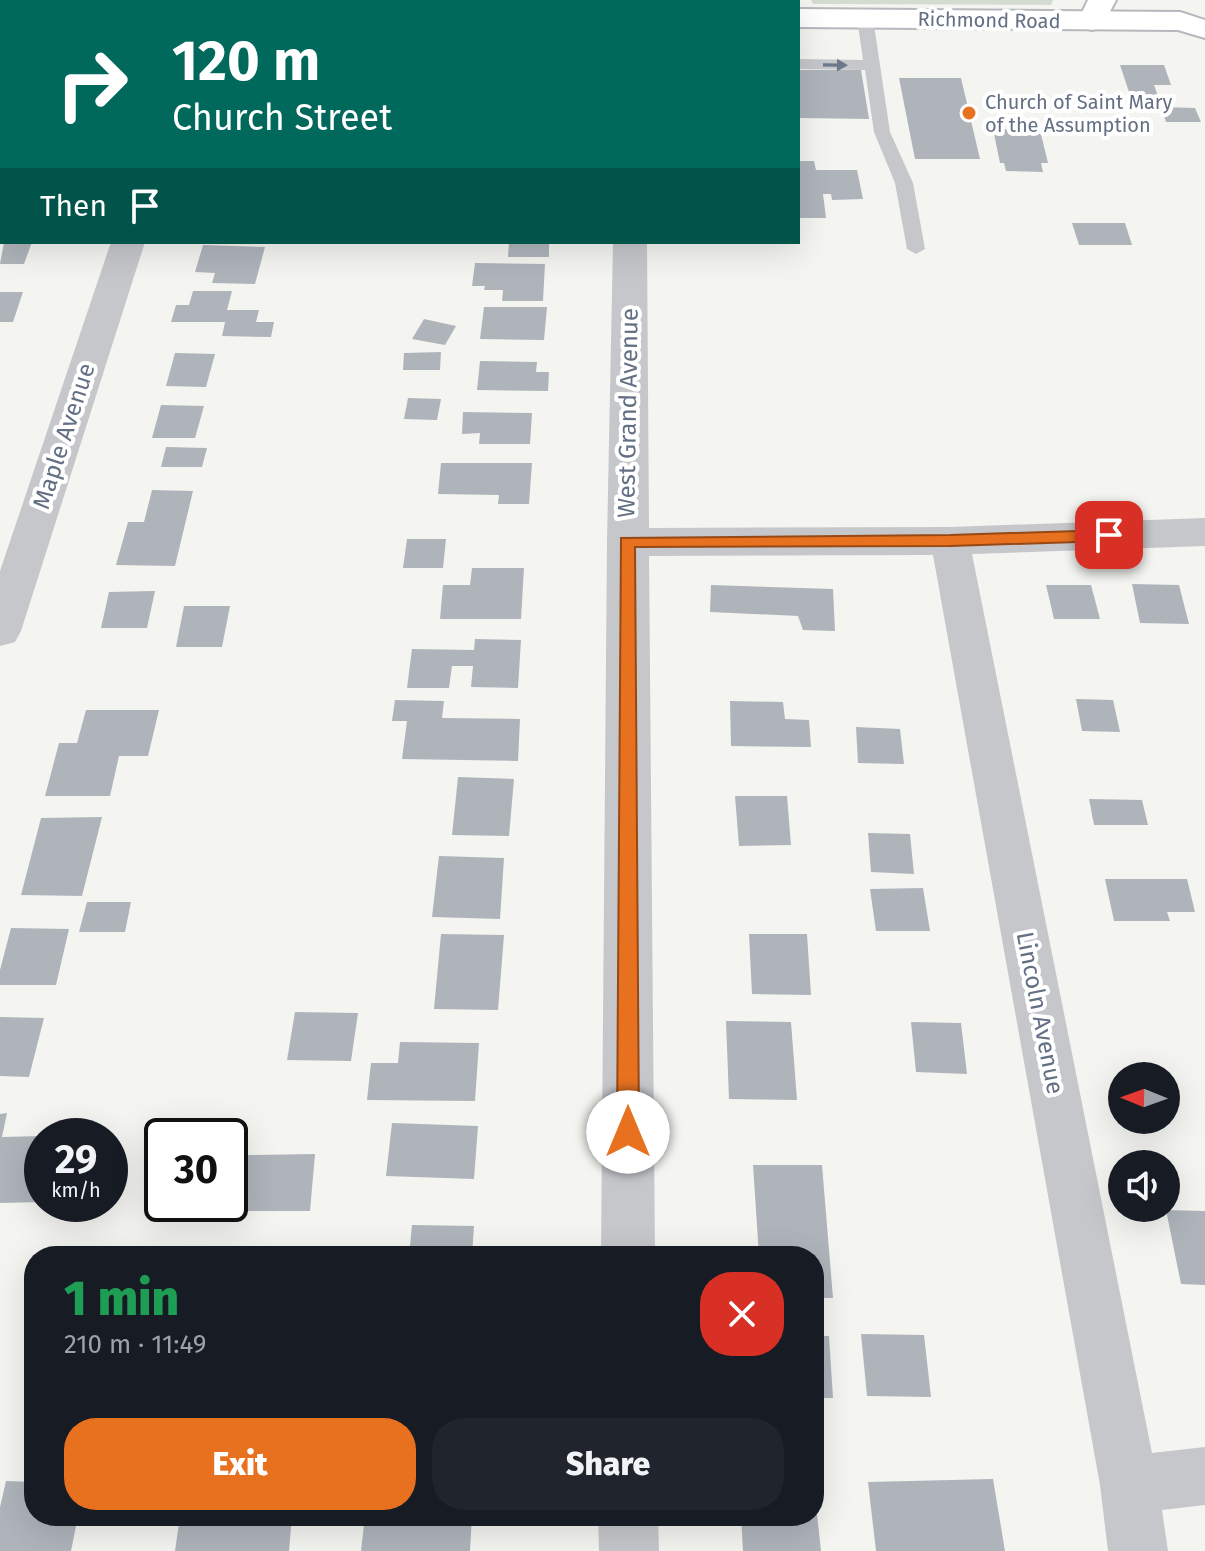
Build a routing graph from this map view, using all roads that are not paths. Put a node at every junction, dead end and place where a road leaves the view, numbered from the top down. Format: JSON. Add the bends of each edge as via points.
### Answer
{"nodes":[{"id":1,"x":1097,"y":10,"type":"edge"},
{"id":2,"x":800,"y":18,"type":"edge"},
{"id":3,"x":865,"y":18,"type":"junction"},
{"id":4,"x":1197,"y":21,"type":"edge"},
{"id":5,"x":800,"y":64,"type":"edge"},
{"id":6,"x":872,"y":65,"type":"junction"},
{"id":7,"x":127,"y":244,"type":"edge"},
{"id":8,"x":630,"y":244,"type":"edge"},
{"id":9,"x":916,"y":249,"type":"dead end"},
{"id":10,"x":1205,"y":532,"type":"edge"},
{"id":11,"x":950,"y":541,"type":"junction"},
{"id":12,"x":627,"y":542,"type":"junction"},
{"id":13,"x":0,"y":631,"type":"edge"},
{"id":14,"x":628,"y":1246,"type":"edge"},
{"id":15,"x":1205,"y":1476,"type":"edge"},
{"id":16,"x":1129,"y":1485,"type":"junction"},
{"id":17,"x":628,"y":1526,"type":"edge"},
{"id":18,"x":629,"y":1551,"type":"edge"},
{"id":19,"x":1138,"y":1551,"type":"edge"}],
"edges":[{"from":1,"to":3,"type":"main road","name":"Richmond Road"},
{"from":1,"to":4,"type":"main road","name":"Richmond Road"},
{"from":2,"to":3,"type":"main road","name":"Richmond Road"},
{"from":3,"to":6,"type":"lane"},
{"from":5,"to":6,"type":"lane","one_way":true},
{"from":6,"to":9,"type":"lane","via":[[882,132],[904,183]]},
{"from":7,"to":13,"type":"street","name":"Maple Avenue"},
{"from":8,"to":12,"type":"street","name":"West Grand Avenue"},
{"from":10,"to":11,"type":"street"},
{"from":11,"to":12,"type":"street"},
{"from":11,"to":16,"type":"street","name":"Lincoln Avenue"},
{"from":12,"to":14,"type":"street","name":"West Grand Avenue"},
{"from":15,"to":16,"type":"street"},
{"from":16,"to":19,"type":"street","name":"Lincoln Avenue"},
{"from":17,"to":18,"type":"street"}]}
